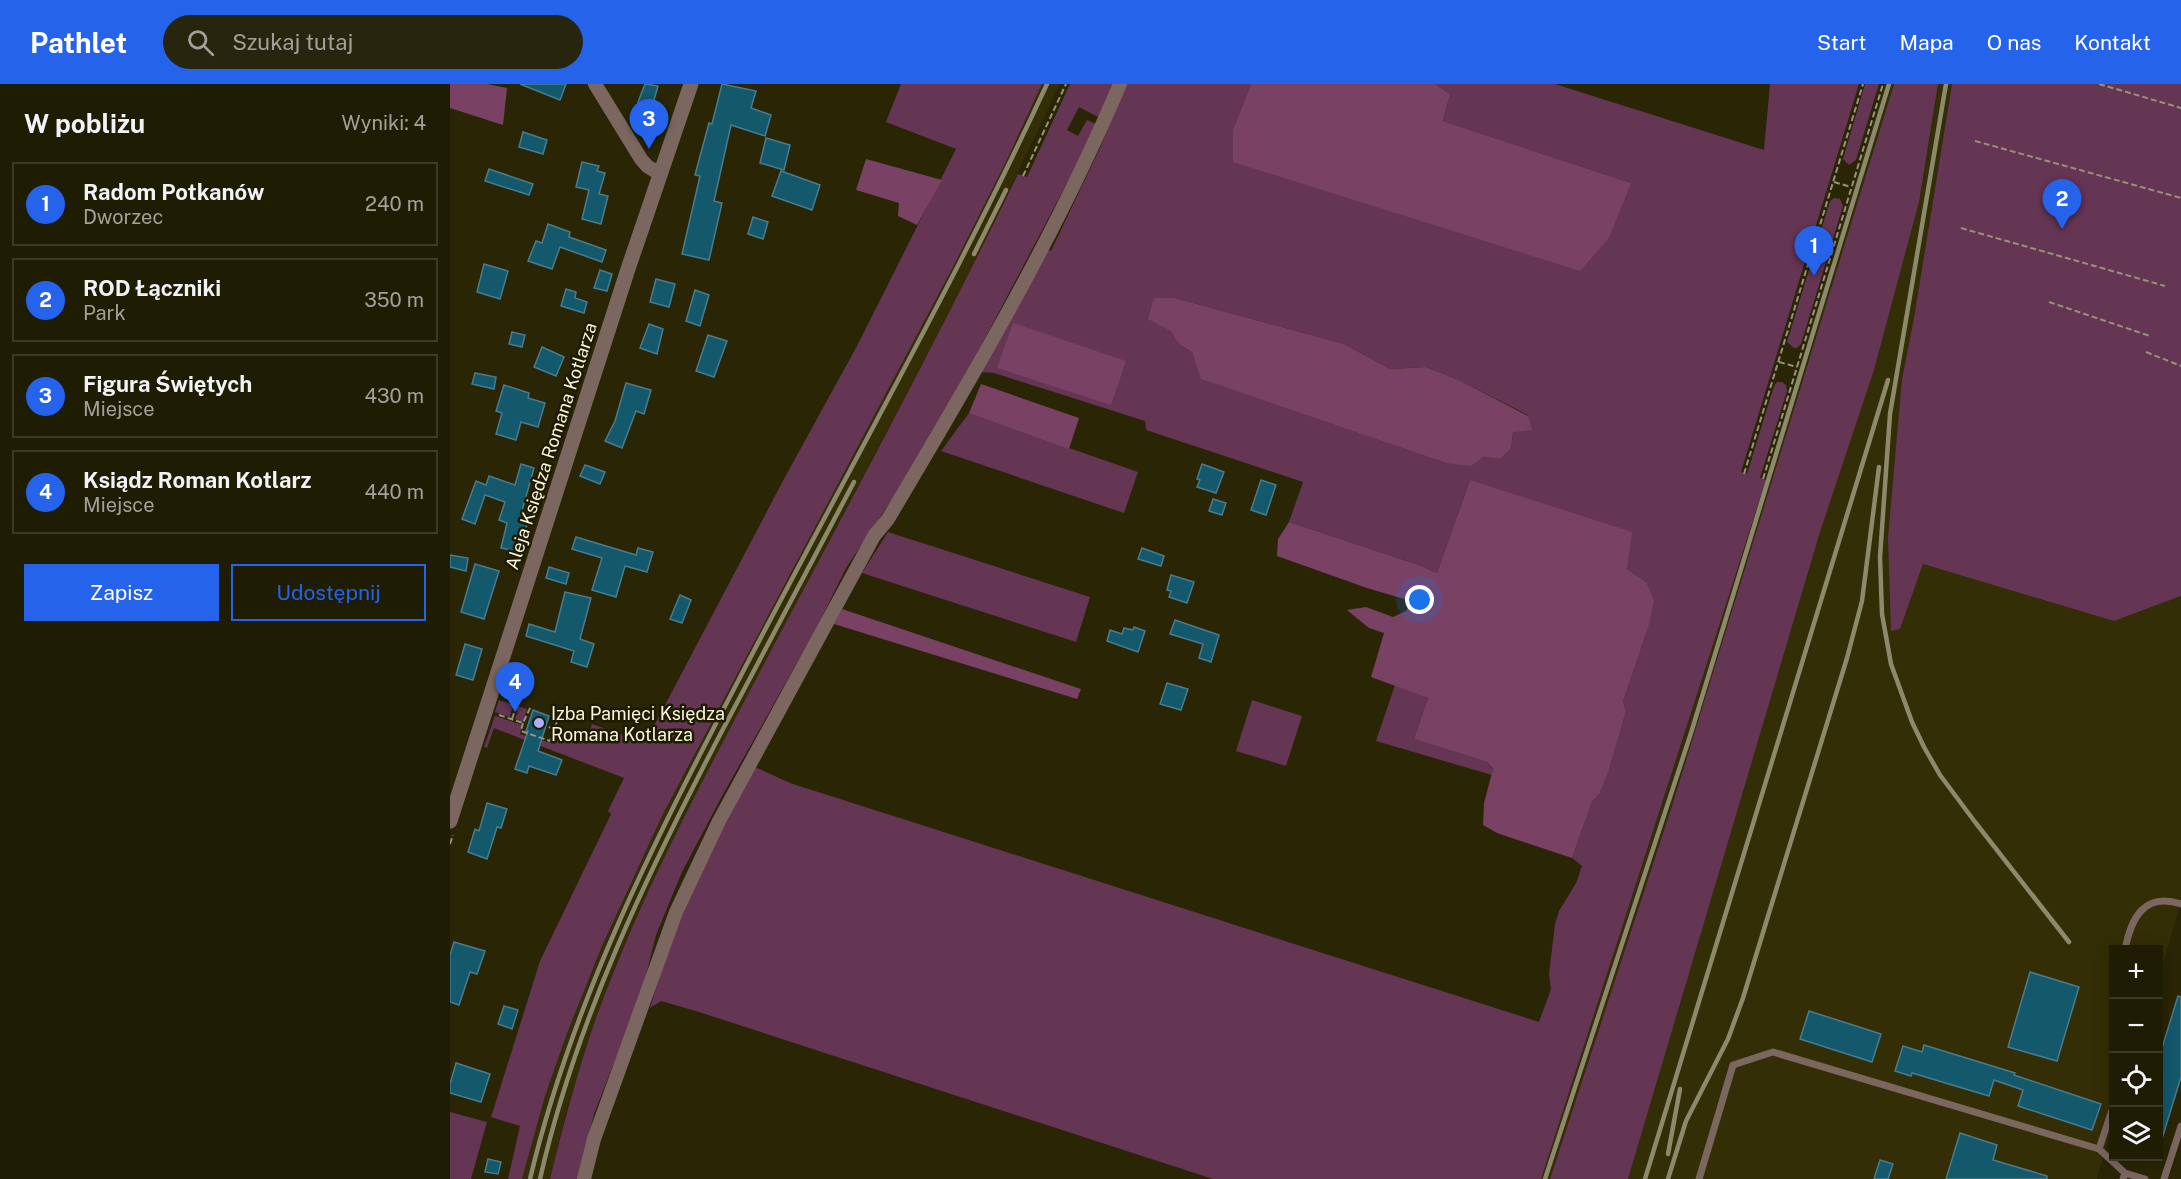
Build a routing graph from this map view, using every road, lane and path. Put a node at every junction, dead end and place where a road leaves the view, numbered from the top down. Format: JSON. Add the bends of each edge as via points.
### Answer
{"nodes":[{"id":1,"x":595,"y":84,"type":"edge"},
{"id":2,"x":691,"y":84,"type":"edge"},
{"id":3,"x":1066,"y":84,"type":"edge"},
{"id":4,"x":1120,"y":84,"type":"edge"},
{"id":5,"x":1863,"y":84,"type":"edge"},
{"id":6,"x":1883,"y":84,"type":"edge"},
{"id":7,"x":2099,"y":84,"type":"edge"},
{"id":8,"x":2181,"y":108,"type":"edge"},
{"id":9,"x":1975,"y":141,"type":"dead end"},
{"id":10,"x":660,"y":174,"type":"junction"},
{"id":11,"x":1023,"y":176,"type":"dead end"},
{"id":12,"x":1833,"y":182,"type":"junction"},
{"id":13,"x":1851,"y":187,"type":"junction"},
{"id":14,"x":2181,"y":198,"type":"edge"},
{"id":15,"x":1961,"y":228,"type":"dead end"},
{"id":16,"x":2165,"y":286,"type":"dead end"},
{"id":17,"x":2049,"y":302,"type":"dead end"},
{"id":18,"x":2150,"y":336,"type":"dead end"},
{"id":19,"x":2146,"y":352,"type":"dead end"},
{"id":20,"x":1779,"y":362,"type":"junction"},
{"id":21,"x":2181,"y":366,"type":"edge"},
{"id":22,"x":1797,"y":367,"type":"junction"},
{"id":23,"x":1744,"y":474,"type":"dead end"},
{"id":24,"x":1763,"y":479,"type":"dead end"},
{"id":25,"x":531,"y":706,"type":"dead end"},
{"id":26,"x":494,"y":713,"type":"dead end"},
{"id":27,"x":514,"y":713,"type":"dead end"},
{"id":28,"x":560,"y":716,"type":"dead end"},
{"id":29,"x":512,"y":720,"type":"junction"},
{"id":30,"x":523,"y":723,"type":"junction"},
{"id":31,"x":549,"y":727,"type":"dead end"},
{"id":32,"x":555,"y":729,"type":"junction"},
{"id":33,"x":450,"y":821,"type":"edge"},
{"id":34,"x":2181,"y":904,"type":"edge"},
{"id":35,"x":2126,"y":945,"type":"edge"},
{"id":36,"x":2113,"y":1107,"type":"edge"},
{"id":37,"x":2181,"y":1126,"type":"edge"},
{"id":38,"x":2099,"y":1149,"type":"junction"},
{"id":39,"x":2124,"y":1176,"type":"edge"},
{"id":40,"x":584,"y":1179,"type":"edge"},
{"id":41,"x":1699,"y":1179,"type":"edge"},
{"id":42,"x":2145,"y":1179,"type":"edge"},
{"id":43,"x":2164,"y":1179,"type":"edge"}],
"edges":[{"from":1,"to":10,"type":"street","via":[[641,159]]},
{"from":2,"to":10,"type":"street","name":"Aleja Księdza Romana Kotlarza"},
{"from":3,"to":11,"type":"path"},
{"from":4,"to":40,"type":"street","via":[[1058,218],[969,381],[888,519],[874,536],[719,821],[676,912],[594,1139]]},
{"from":5,"to":12,"type":"path"},
{"from":6,"to":13,"type":"path"},
{"from":7,"to":8,"type":"path"},
{"from":9,"to":14,"type":"path"},
{"from":10,"to":33,"type":"street","name":"Aleja Księdza Romana Kotlarza"},
{"from":12,"to":13,"type":"path"},
{"from":12,"to":20,"type":"path"},
{"from":13,"to":22,"type":"path"},
{"from":15,"to":16,"type":"path"},
{"from":17,"to":18,"type":"path"},
{"from":19,"to":21,"type":"path"},
{"from":20,"to":22,"type":"path"},
{"from":20,"to":23,"type":"path"},
{"from":22,"to":24,"type":"path"},
{"from":25,"to":30,"type":"path"},
{"from":26,"to":29,"type":"path"},
{"from":27,"to":29,"type":"path"},
{"from":28,"to":32,"type":"path"},
{"from":29,"to":30,"type":"path"},
{"from":30,"to":32,"type":"path","via":[[521,731],[550,741]]},
{"from":31,"to":32,"type":"path"},
{"from":34,"to":35,"type":"lane","via":[[2157,900],[2143,907],[2129,930]]},
{"from":36,"to":38,"type":"lane"},
{"from":37,"to":43,"type":"lane"},
{"from":38,"to":39,"type":"lane"},
{"from":38,"to":41,"type":"lane","via":[[1773,1052],[1733,1065]]},
{"from":39,"to":42,"type":"lane"}]}
